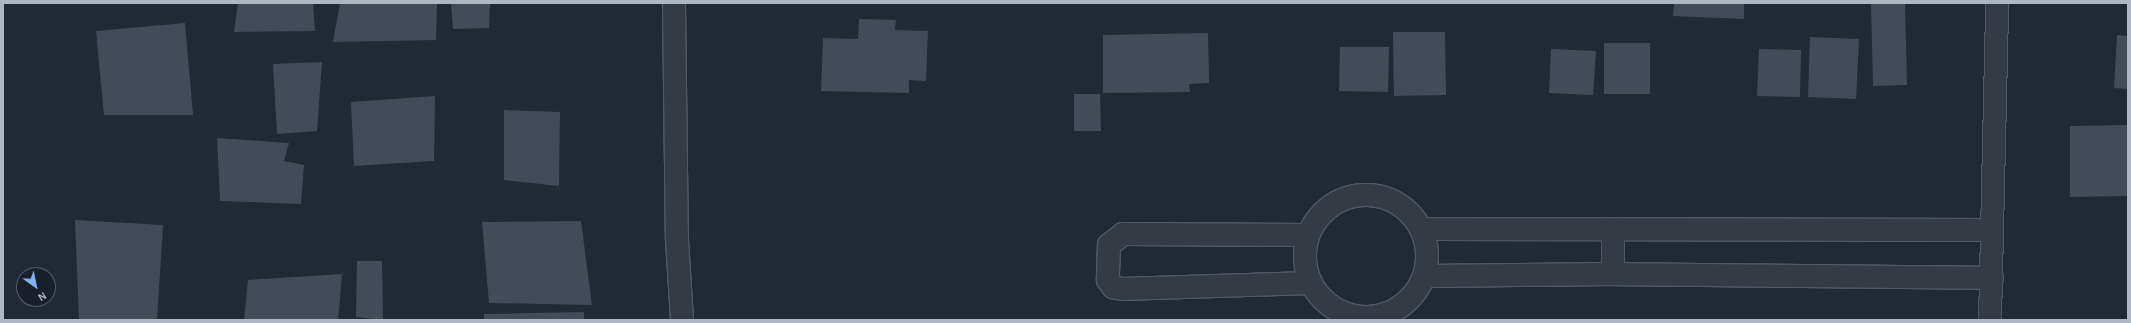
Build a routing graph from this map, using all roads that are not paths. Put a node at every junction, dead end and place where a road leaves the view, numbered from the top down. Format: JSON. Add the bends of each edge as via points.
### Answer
{"nodes":[{"id":1,"x":674,"y":3,"type":"edge"},
{"id":2,"x":1996,"y":3,"type":"edge"},
{"id":3,"x":1422,"y":229,"type":"junction"},
{"id":4,"x":1613,"y":229,"type":"junction"},
{"id":5,"x":1992,"y":230,"type":"junction"},
{"id":6,"x":1307,"y":235,"type":"junction"},
{"id":7,"x":1613,"y":274,"type":"junction"},
{"id":8,"x":1424,"y":276,"type":"junction"},
{"id":9,"x":1992,"y":278,"type":"junction"},
{"id":10,"x":1310,"y":283,"type":"junction"},
{"id":11,"x":1345,"y":317,"type":"edge"},
{"id":12,"x":1377,"y":318,"type":"edge"},
{"id":13,"x":682,"y":320,"type":"edge"},
{"id":14,"x":1990,"y":320,"type":"edge"}],
"edges":[{"from":1,"to":13,"type":"street","via":[[677,240]]},
{"from":2,"to":5,"type":"street"},
{"from":3,"to":4,"type":"street"},
{"from":3,"to":6,"type":"street","via":[[1413,215],[1400,205],[1386,197],[1370,194],[1354,195],[1339,200],[1315,221]]},
{"from":3,"to":8,"type":"street","via":[[1427,260]]},
{"from":4,"to":5,"type":"street"},
{"from":4,"to":7,"type":"street"},
{"from":5,"to":9,"type":"street"},
{"from":6,"to":10,"type":"street","via":[[1304,251]]},
{"from":6,"to":10,"type":"street","via":[[1123,234],[1109,245],[1108,280],[1113,287],[1122,289]]},
{"from":7,"to":8,"type":"street"},
{"from":7,"to":9,"type":"street"},
{"from":8,"to":12,"type":"street","via":[[1406,302]]},
{"from":9,"to":14,"type":"street"},
{"from":10,"to":11,"type":"street","via":[[1319,296]]},
{"from":11,"to":12,"type":"street"}]}
